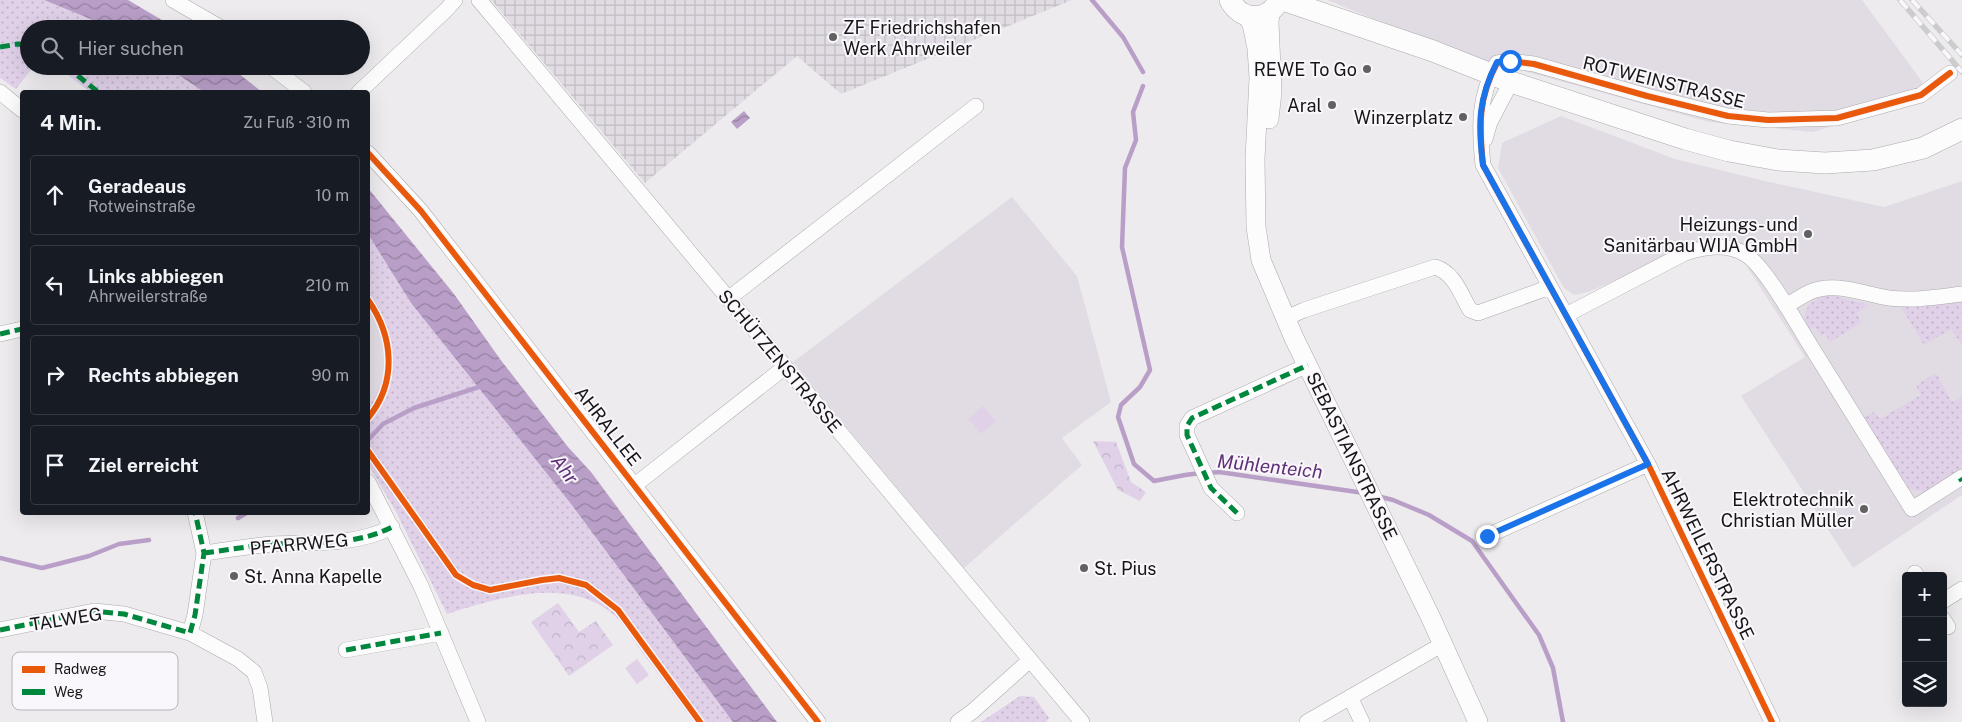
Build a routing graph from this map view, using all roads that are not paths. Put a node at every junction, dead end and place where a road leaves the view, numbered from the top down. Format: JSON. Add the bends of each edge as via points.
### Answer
{"nodes":[{"id":1,"x":173,"y":0,"type":"edge"},
{"id":2,"x":454,"y":0,"type":"edge"},
{"id":3,"x":479,"y":0,"type":"edge"},
{"id":4,"x":1230,"y":0,"type":"edge"},
{"id":5,"x":1277,"y":4,"type":"edge"},
{"id":6,"x":1248,"y":17,"type":"junction"},
{"id":7,"x":207,"y":20,"type":"edge"},
{"id":8,"x":1950,"y":74,"type":"dead end"},
{"id":9,"x":282,"y":75,"type":"edge"},
{"id":10,"x":1490,"y":75,"type":"junction"},
{"id":11,"x":1511,"y":82,"type":"junction"},
{"id":12,"x":301,"y":90,"type":"edge"},
{"id":13,"x":361,"y":90,"type":"edge"},
{"id":14,"x":0,"y":92,"type":"edge"},
{"id":15,"x":1265,"y":92,"type":"junction"},
{"id":16,"x":976,"y":106,"type":"dead end"},
{"id":17,"x":20,"y":108,"type":"edge"},
{"id":18,"x":1962,"y":129,"type":"edge"},
{"id":19,"x":1481,"y":150,"type":"junction"},
{"id":20,"x":370,"y":155,"type":"edge"},
{"id":21,"x":1550,"y":287,"type":"junction"},
{"id":22,"x":1962,"y":294,"type":"edge"},
{"id":23,"x":728,"y":299,"type":"junction"},
{"id":24,"x":1786,"y":306,"type":"junction"},
{"id":25,"x":1566,"y":316,"type":"junction"},
{"id":26,"x":1286,"y":318,"type":"junction"},
{"id":27,"x":20,"y":329,"type":"edge"},
{"id":28,"x":0,"y":334,"type":"edge"},
{"id":29,"x":1308,"y":365,"type":"junction"},
{"id":30,"x":785,"y":367,"type":"junction"},
{"id":31,"x":1648,"y":464,"type":"junction"},
{"id":32,"x":1962,"y":477,"type":"edge"},
{"id":33,"x":635,"y":485,"type":"junction"},
{"id":34,"x":370,"y":486,"type":"edge"},
{"id":35,"x":1237,"y":513,"type":"dead end"},
{"id":36,"x":196,"y":515,"type":"edge"},
{"id":37,"x":392,"y":527,"type":"junction"},
{"id":38,"x":1487,"y":536,"type":"dead end"},
{"id":39,"x":201,"y":540,"type":"junction"},
{"id":40,"x":1962,"y":589,"type":"edge"},
{"id":41,"x":1947,"y":598,"type":"edge"},
{"id":42,"x":0,"y":630,"type":"edge"},
{"id":43,"x":190,"y":633,"type":"junction"},
{"id":44,"x":441,"y":633,"type":"junction"},
{"id":45,"x":1443,"y":644,"type":"junction"},
{"id":46,"x":346,"y":650,"type":"dead end"},
{"id":47,"x":1030,"y":660,"type":"junction"},
{"id":48,"x":1350,"y":697,"type":"junction"},
{"id":49,"x":265,"y":722,"type":"edge"},
{"id":50,"x":478,"y":722,"type":"edge"},
{"id":51,"x":818,"y":722,"type":"edge"},
{"id":52,"x":958,"y":722,"type":"edge"},
{"id":53,"x":1082,"y":722,"type":"edge"},
{"id":54,"x":1307,"y":722,"type":"edge"},
{"id":55,"x":1362,"y":722,"type":"edge"},
{"id":56,"x":1478,"y":722,"type":"edge"},
{"id":57,"x":1772,"y":722,"type":"edge"}],
"edges":[{"from":1,"to":7,"type":"street"},
{"from":2,"to":13,"type":"street"},
{"from":3,"to":23,"type":"street","name":"SCHÜTZENSTRASSE"},
{"from":4,"to":6,"type":"main road","via":[[1240,13]]},
{"from":5,"to":6,"type":"main road","via":[[1260,17]]},
{"from":5,"to":10,"type":"main road","via":[[1433,51]]},
{"from":5,"to":15,"type":"street","name":"SEBASTIANSTRASSE","via":[[1269,22]]},
{"from":6,"to":15,"type":"street","name":"SEBASTIANSTRASSE"},
{"from":8,"to":10,"type":"street","name":"ROTWEINSTRASSE","via":[[1921,95],[1837,118],[1768,120],[1728,116],[1522,62],[1497,62]]},
{"from":9,"to":12,"type":"street"},
{"from":10,"to":11,"type":"main road"},
{"from":10,"to":19,"type":"street","name":"AHRWEILERSTRASSE","via":[[1480,116]]},
{"from":11,"to":18,"type":"main road","via":[[1685,139],[1778,160],[1824,163],[1873,160],[1923,148]]},
{"from":11,"to":19,"type":"street","via":[[1490,122]]},
{"from":14,"to":17,"type":"street"},
{"from":15,"to":26,"type":"street","name":"SEBASTIANSTRASSE","via":[[1255,159],[1256,228],[1261,260]]},
{"from":16,"to":23,"type":"street"},
{"from":19,"to":21,"type":"street","name":"AHRWEILERSTRASSE","via":[[1483,165]]},
{"from":20,"to":33,"type":"street","name":"AHRALLEE","via":[[420,211]]},
{"from":21,"to":25,"type":"street","name":"AHRWEILERSTRASSE"},
{"from":21,"to":26,"type":"street","via":[[1478,313],[1470,310],[1451,276],[1435,268]]},
{"from":22,"to":24,"type":"street","via":[[1920,299],[1889,298],[1834,287],[1809,292]]},
{"from":23,"to":30,"type":"street","name":"SCHÜTZENSTRASSE"},
{"from":24,"to":25,"type":"street","via":[[1760,268],[1745,254],[1724,247],[1706,247],[1685,253]]},
{"from":24,"to":32,"type":"street","via":[[1912,508]]},
{"from":25,"to":31,"type":"street","name":"AHRWEILERSTRASSE"},
{"from":26,"to":29,"type":"street","name":"SEBASTIANSTRASSE"},
{"from":27,"to":28,"type":"street"},
{"from":29,"to":35,"type":"street","via":[[1192,418],[1187,426],[1187,435],[1211,488]]},
{"from":29,"to":45,"type":"street","name":"SEBASTIANSTRASSE"},
{"from":30,"to":33,"type":"street"},
{"from":30,"to":47,"type":"street","name":"SCHÜTZENSTRASSE"},
{"from":31,"to":38,"type":"street"},
{"from":31,"to":57,"type":"street","name":"AHRWEILERSTRASSE"},
{"from":33,"to":51,"type":"street","name":"AHRALLEE"},
{"from":34,"to":37,"type":"street"},
{"from":36,"to":39,"type":"street"},
{"from":37,"to":39,"type":"street","name":"PFARRWEG","via":[[371,536],[341,542],[272,544]]},
{"from":37,"to":44,"type":"street"},
{"from":39,"to":43,"type":"street","via":[[195,615]]},
{"from":40,"to":41,"type":"street"},
{"from":42,"to":43,"type":"street","name":"TALWEG","via":[[94,611],[124,614]]},
{"from":43,"to":49,"type":"street","name":"TALWEG","via":[[238,659],[254,672]]},
{"from":44,"to":46,"type":"street"},
{"from":44,"to":50,"type":"street"},
{"from":45,"to":48,"type":"street"},
{"from":45,"to":56,"type":"street","name":"SEBASTIANSTRASSE"},
{"from":47,"to":52,"type":"street"},
{"from":47,"to":53,"type":"street","name":"SCHÜTZENSTRASSE"},
{"from":48,"to":54,"type":"street"},
{"from":48,"to":55,"type":"street"}]}
